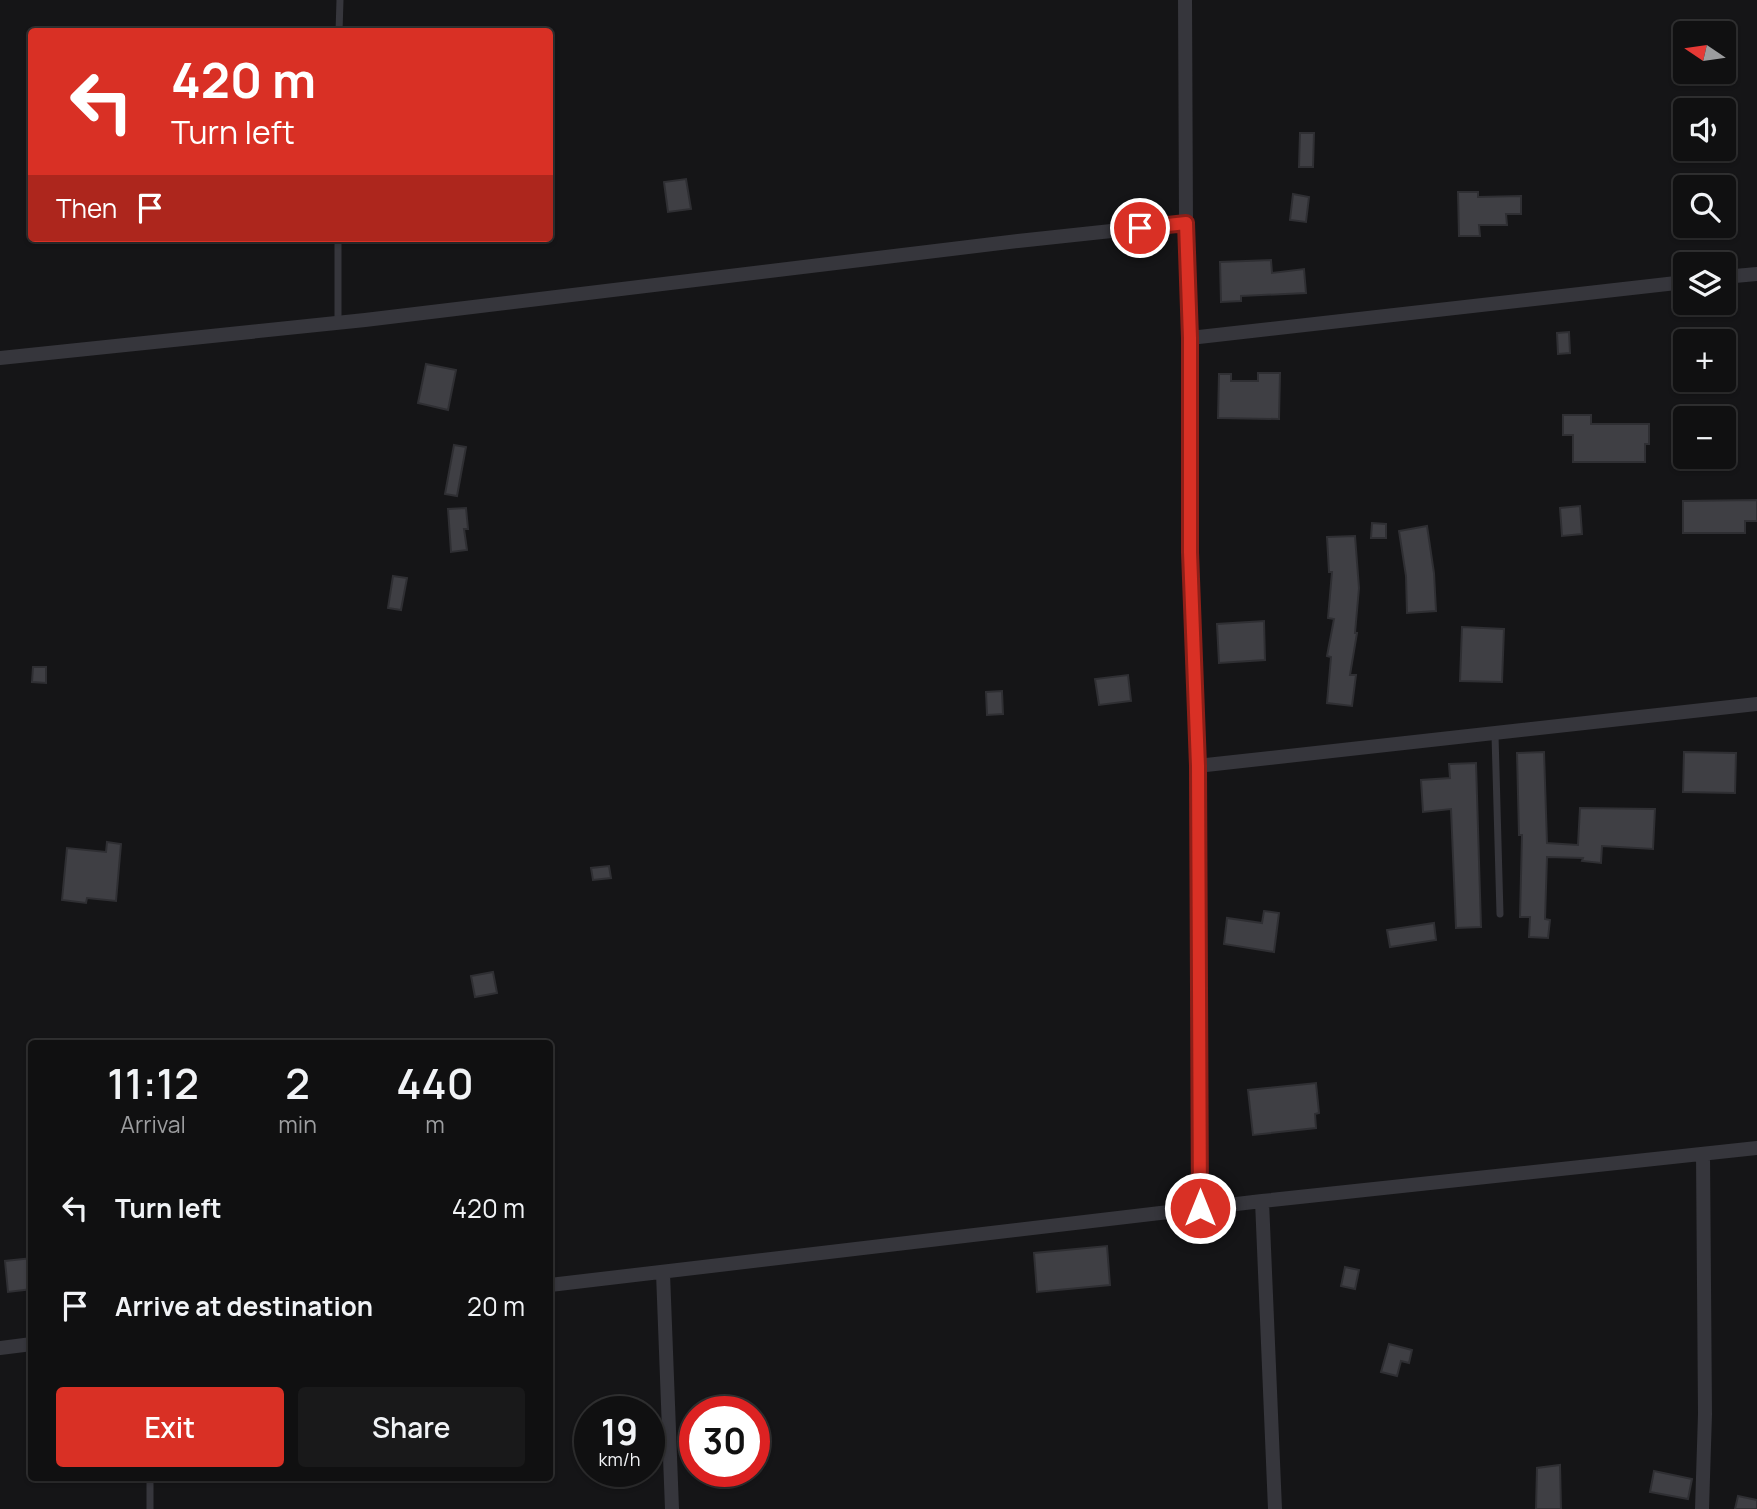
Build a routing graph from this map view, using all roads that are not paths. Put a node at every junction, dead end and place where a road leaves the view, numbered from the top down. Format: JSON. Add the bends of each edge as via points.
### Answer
{"nodes":[{"id":1,"x":340,"y":0,"type":"edge"},
{"id":2,"x":1185,"y":0,"type":"edge"},
{"id":3,"x":339,"y":28,"type":"edge"},
{"id":4,"x":1186,"y":223,"type":"junction"},
{"id":5,"x":338,"y":242,"type":"edge"},
{"id":6,"x":1757,"y":274,"type":"edge"},
{"id":7,"x":1736,"y":277,"type":"edge"},
{"id":8,"x":1673,"y":283,"type":"edge"},
{"id":9,"x":338,"y":323,"type":"junction"},
{"id":10,"x":1190,"y":338,"type":"junction"},
{"id":11,"x":0,"y":358,"type":"edge"},
{"id":12,"x":1757,"y":704,"type":"edge"},
{"id":13,"x":1495,"y":735,"type":"junction"},
{"id":14,"x":1198,"y":766,"type":"junction"},
{"id":15,"x":1500,"y":914,"type":"dead end"},
{"id":16,"x":1757,"y":1149,"type":"edge"},
{"id":17,"x":1703,"y":1154,"type":"junction"},
{"id":18,"x":1262,"y":1201,"type":"junction"},
{"id":19,"x":1200,"y":1208,"type":"junction"},
{"id":20,"x":663,"y":1273,"type":"junction"},
{"id":21,"x":553,"y":1285,"type":"edge"},
{"id":22,"x":28,"y":1344,"type":"edge"},
{"id":23,"x":0,"y":1348,"type":"edge"},
{"id":24,"x":150,"y":1481,"type":"edge"},
{"id":25,"x":150,"y":1509,"type":"edge"},
{"id":26,"x":672,"y":1509,"type":"edge"},
{"id":27,"x":1275,"y":1509,"type":"edge"},
{"id":28,"x":1702,"y":1509,"type":"edge"}],
"edges":[{"from":1,"to":3,"type":"lane"},
{"from":2,"to":4,"type":"street"},
{"from":4,"to":9,"type":"street"},
{"from":4,"to":10,"type":"street"},
{"from":5,"to":9,"type":"lane"},
{"from":6,"to":7,"type":"street"},
{"from":8,"to":10,"type":"street"},
{"from":9,"to":11,"type":"street"},
{"from":10,"to":14,"type":"street","via":[[1190,552]]},
{"from":12,"to":13,"type":"street"},
{"from":13,"to":14,"type":"street"},
{"from":13,"to":15,"type":"lane"},
{"from":14,"to":19,"type":"street"},
{"from":16,"to":17,"type":"street"},
{"from":17,"to":18,"type":"street"},
{"from":17,"to":28,"type":"street"},
{"from":18,"to":19,"type":"street"},
{"from":18,"to":27,"type":"street"},
{"from":19,"to":20,"type":"street"},
{"from":20,"to":21,"type":"street"},
{"from":20,"to":26,"type":"street"},
{"from":22,"to":23,"type":"street"},
{"from":24,"to":25,"type":"lane"}]}
